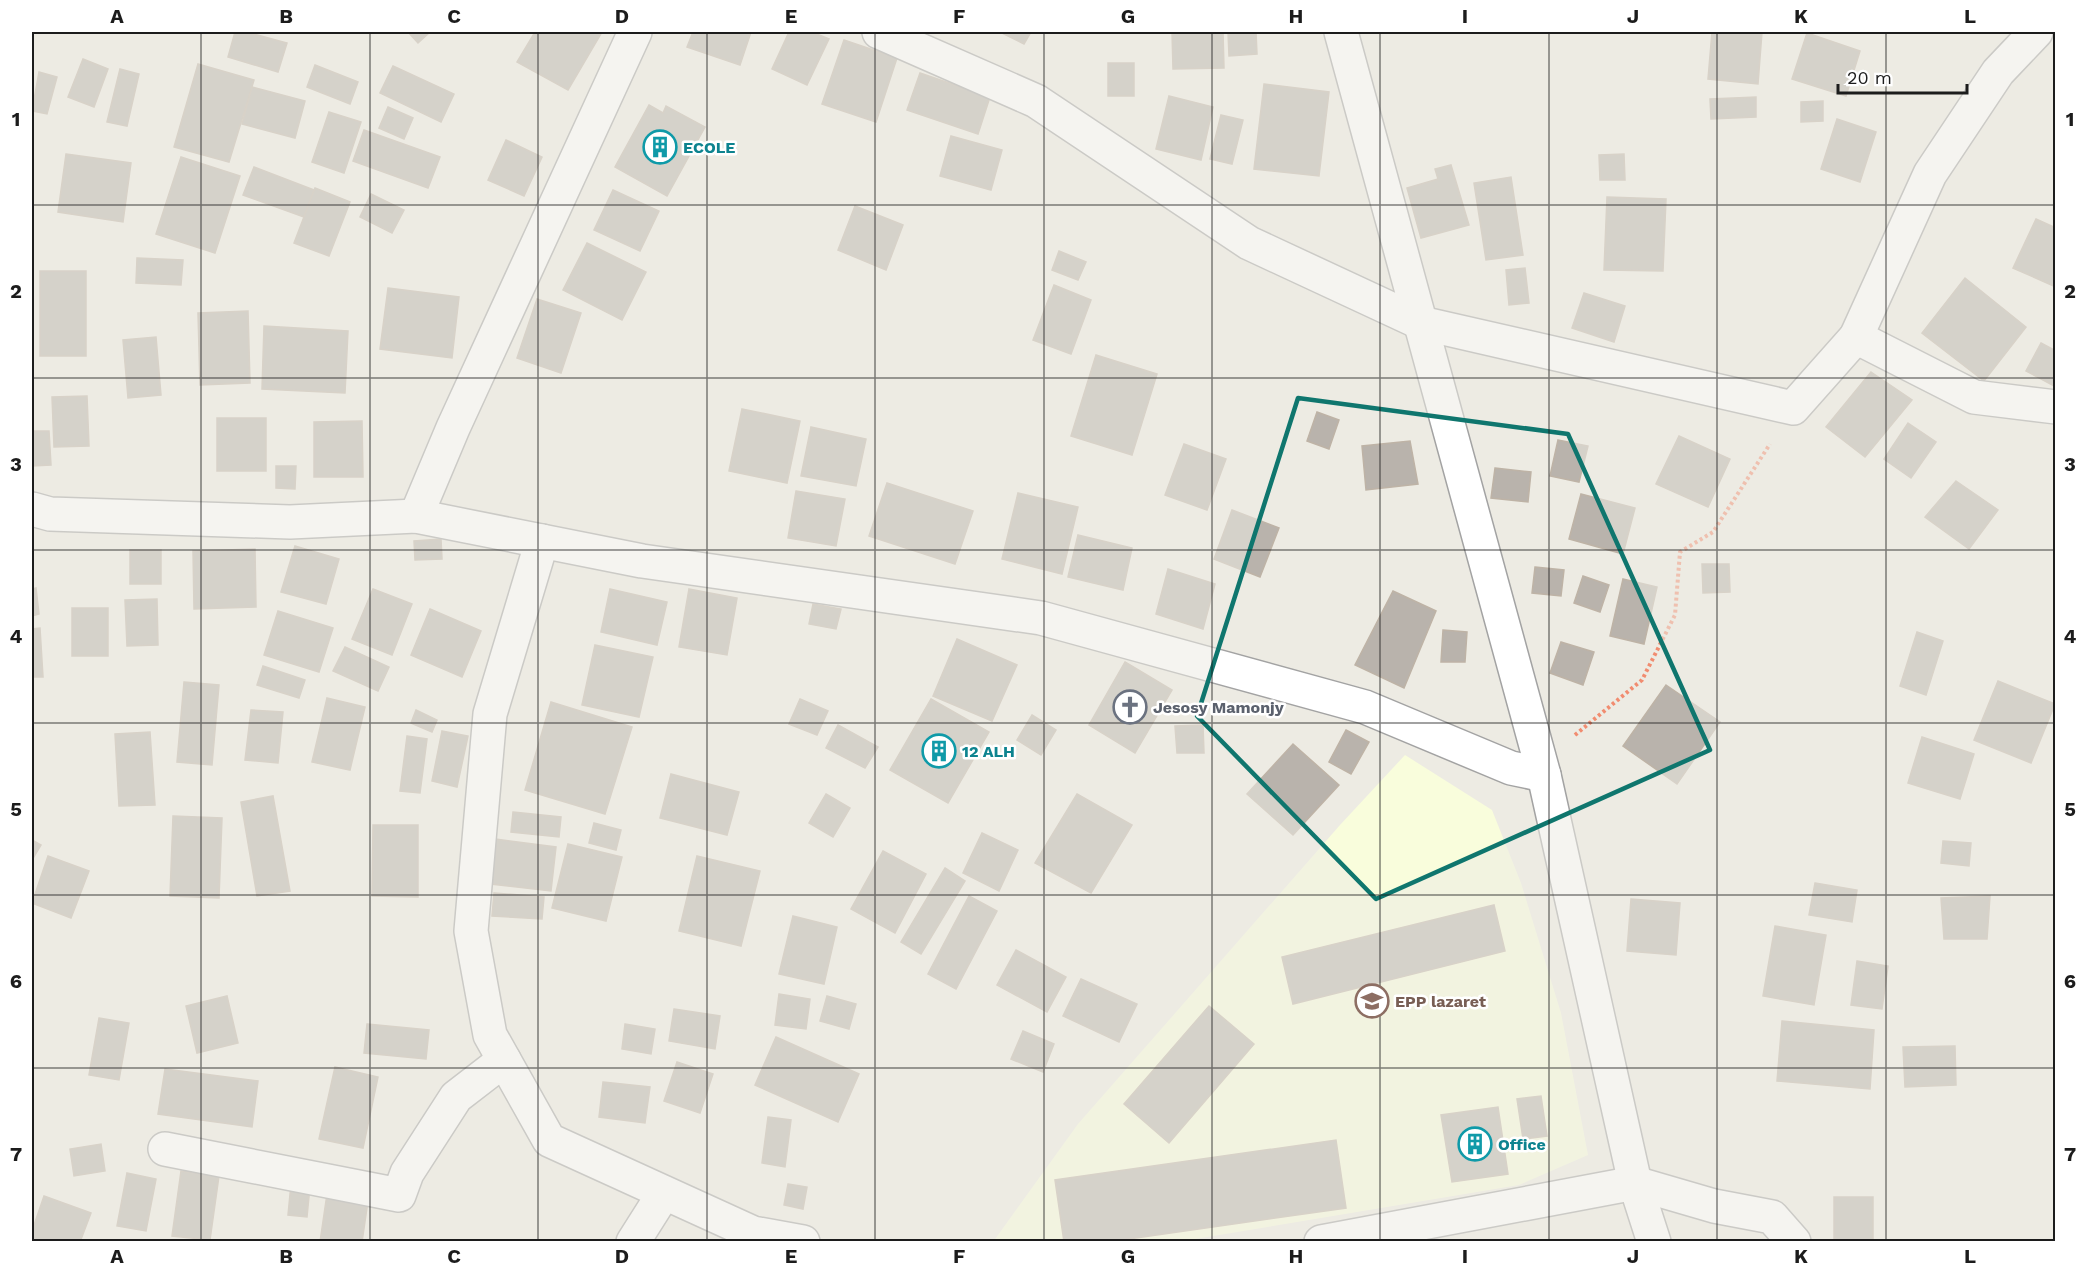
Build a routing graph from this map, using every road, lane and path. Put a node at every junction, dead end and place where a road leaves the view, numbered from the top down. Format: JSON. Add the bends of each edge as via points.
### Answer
{"nodes":[{"id":1,"x":635,"y":32,"type":"edge"},
{"id":2,"x":879,"y":32,"type":"edge"},
{"id":3,"x":1341,"y":32,"type":"edge"},
{"id":4,"x":2036,"y":32,"type":"edge"},
{"id":5,"x":1421,"y":323,"type":"junction"},
{"id":6,"x":1856,"y":337,"type":"junction"},
{"id":7,"x":2055,"y":406,"type":"edge"},
{"id":8,"x":1793,"y":408,"type":"junction"},
{"id":9,"x":32,"y":509,"type":"edge"},
{"id":10,"x":416,"y":516,"type":"junction"},
{"id":11,"x":542,"y":541,"type":"junction"},
{"id":12,"x":1544,"y":775,"type":"junction"},
{"id":13,"x":504,"y":1060,"type":"junction"},
{"id":14,"x":165,"y":1149,"type":"dead end"},
{"id":15,"x":1635,"y":1183,"type":"junction"},
{"id":16,"x":664,"y":1193,"type":"junction"},
{"id":17,"x":633,"y":1242,"type":"edge"},
{"id":18,"x":803,"y":1242,"type":"edge"},
{"id":19,"x":1321,"y":1242,"type":"edge"},
{"id":20,"x":1654,"y":1242,"type":"edge"},
{"id":21,"x":1794,"y":1242,"type":"edge"}],
"edges":[{"from":1,"to":10,"type":"street"},
{"from":2,"to":5,"type":"street","via":[[1036,101],[1249,243]]},
{"from":3,"to":5,"type":"street"},
{"from":4,"to":6,"type":"street","via":[[1998,72],[1930,174]]},
{"from":5,"to":8,"type":"street"},
{"from":5,"to":12,"type":"street"},
{"from":6,"to":7,"type":"street","via":[[1974,397]]},
{"from":6,"to":8,"type":"street"},
{"from":8,"to":12,"type":"path","via":[[1713,532],[1680,552],[1676,615],[1642,680],[1574,735]]},
{"from":9,"to":10,"type":"street","via":[[50,514],[290,522]]},
{"from":10,"to":11,"type":"street"},
{"from":11,"to":12,"type":"street","via":[[642,561],[1041,618],[1365,707],[1511,768]]},
{"from":11,"to":13,"type":"street","via":[[489,714],[471,931],[490,1035]]},
{"from":12,"to":15,"type":"street"},
{"from":13,"to":14,"type":"street","via":[[456,1097],[406,1173],[399,1195]]},
{"from":13,"to":16,"type":"street","via":[[549,1140]]},
{"from":15,"to":19,"type":"street"},
{"from":15,"to":20,"type":"street"},
{"from":15,"to":21,"type":"street","via":[[1714,1206],[1772,1217]]},
{"from":16,"to":17,"type":"street"},
{"from":16,"to":18,"type":"street","via":[[753,1233]]}]}
